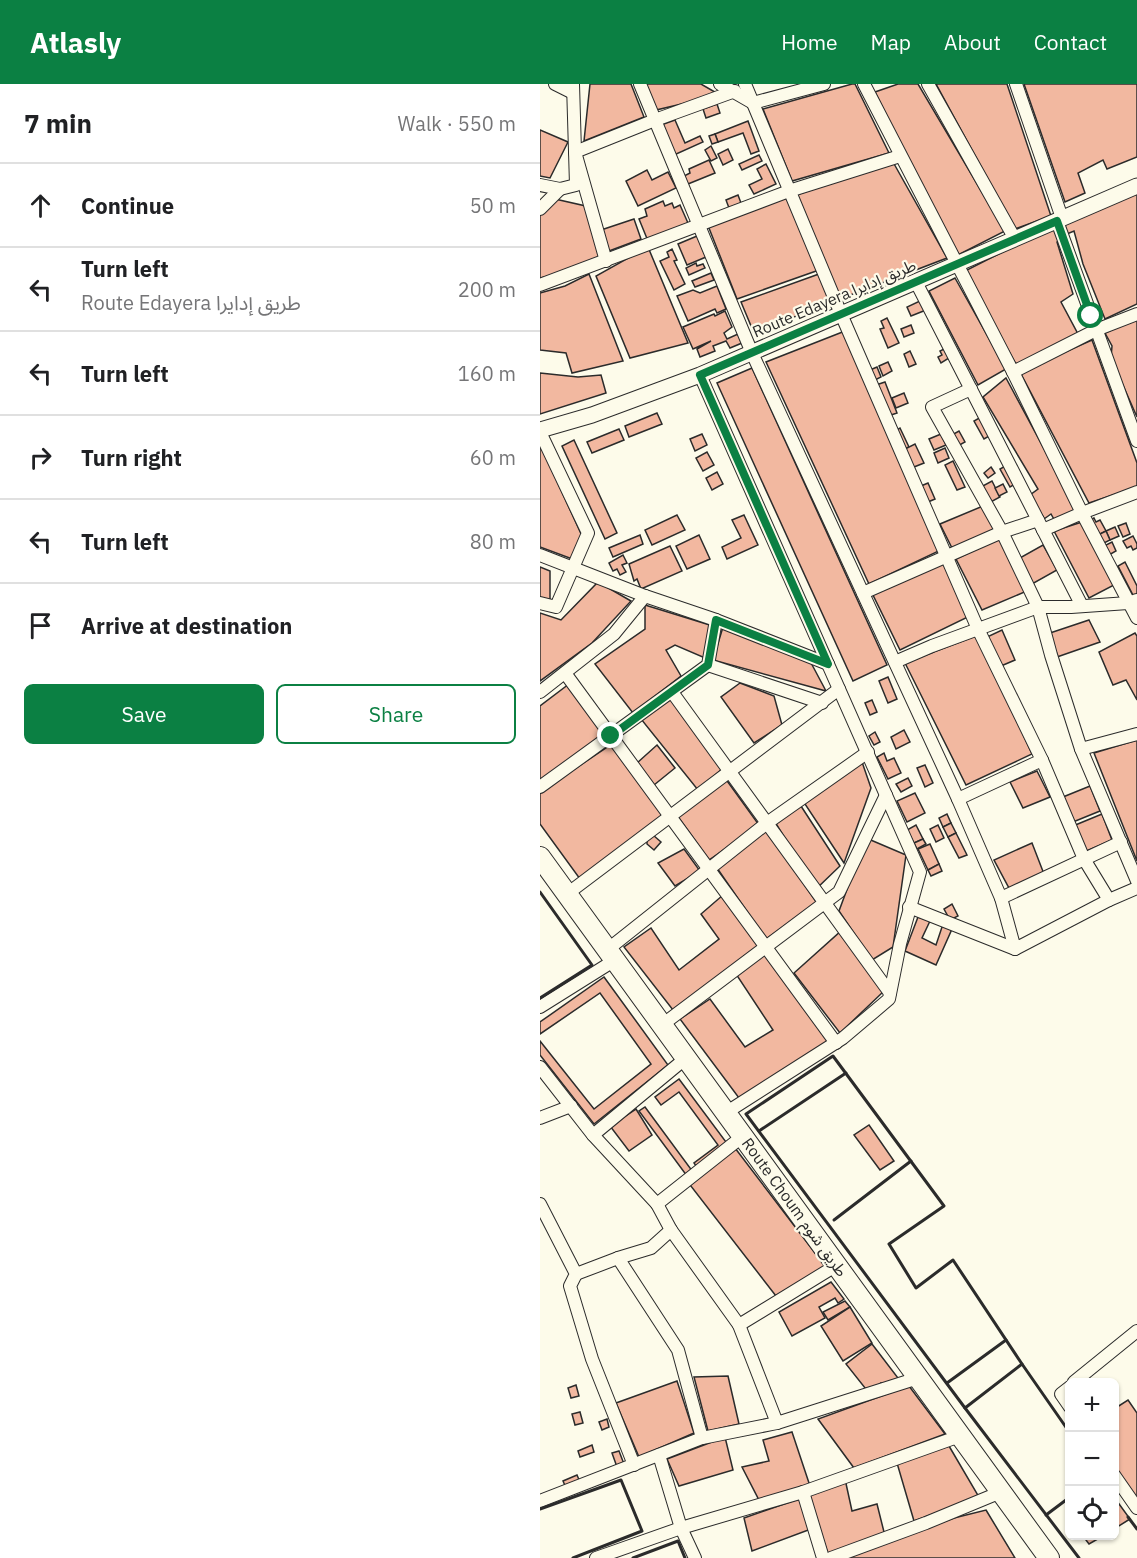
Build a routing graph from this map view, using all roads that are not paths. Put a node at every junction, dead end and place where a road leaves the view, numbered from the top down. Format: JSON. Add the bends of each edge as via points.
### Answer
{"nodes":[{"id":1,"x":555,"y":84,"type":"edge"},
{"id":2,"x":640,"y":84,"type":"edge"},
{"id":3,"x":720,"y":84,"type":"edge"},
{"id":4,"x":824,"y":84,"type":"edge"},
{"id":5,"x":864,"y":84,"type":"edge"},
{"id":6,"x":928,"y":84,"type":"edge"},
{"id":7,"x":1016,"y":84,"type":"edge"},
{"id":8,"x":740,"y":88,"type":"edge"},
{"id":9,"x":573,"y":89,"type":"edge"},
{"id":10,"x":753,"y":103,"type":"junction"},
{"id":11,"x":655,"y":120,"type":"junction"},
{"id":12,"x":575,"y":153,"type":"junction"},
{"id":13,"x":900,"y":156,"type":"junction"},
{"id":14,"x":540,"y":185,"type":"edge"},
{"id":15,"x":1137,"y":186,"type":"edge"},
{"id":16,"x":560,"y":189,"type":"junction"},
{"id":17,"x":789,"y":192,"type":"junction"},
{"id":18,"x":540,"y":209,"type":"edge"},
{"id":19,"x":1060,"y":220,"type":"junction"},
{"id":20,"x":699,"y":226,"type":"junction"},
{"id":21,"x":1015,"y":239,"type":"junction"},
{"id":22,"x":606,"y":261,"type":"junction"},
{"id":23,"x":957,"y":264,"type":"junction"},
{"id":24,"x":916,"y":282,"type":"junction"},
{"id":25,"x":540,"y":285,"type":"edge"},
{"id":26,"x":841,"y":314,"type":"junction"},
{"id":27,"x":1137,"y":314,"type":"edge"},
{"id":28,"x":1096,"y":330,"type":"junction"},
{"id":29,"x":752,"y":353,"type":"junction"},
{"id":30,"x":1013,"y":372,"type":"junction"},
{"id":31,"x":700,"y":375,"type":"junction"},
{"id":32,"x":971,"y":389,"type":"junction"},
{"id":33,"x":540,"y":431,"type":"edge"},
{"id":34,"x":1136,"y":434,"type":"edge"},
{"id":35,"x":1137,"y":492,"type":"edge"},
{"id":36,"x":1082,"y":513,"type":"junction"},
{"id":37,"x":1041,"y":525,"type":"junction"},
{"id":38,"x":1002,"y":532,"type":"junction"},
{"id":39,"x":540,"y":555,"type":"edge"},
{"id":40,"x":946,"y":555,"type":"junction"},
{"id":41,"x":574,"y":567,"type":"junction"},
{"id":42,"x":863,"y":593,"type":"junction"},
{"id":43,"x":645,"y":596,"type":"junction"},
{"id":44,"x":1132,"y":602,"type":"edge"},
{"id":45,"x":540,"y":603,"type":"edge"},
{"id":46,"x":1082,"y":606,"type":"junction"},
{"id":47,"x":1038,"y":607,"type":"junction"},
{"id":48,"x":1137,"y":618,"type":"edge"},
{"id":49,"x":716,"y":620,"type":"junction"},
{"id":50,"x":978,"y":629,"type":"junction"},
{"id":51,"x":895,"y":662,"type":"junction"},
{"id":52,"x":828,"y":664,"type":"junction"},
{"id":53,"x":708,"y":665,"type":"junction"},
{"id":54,"x":565,"y":673,"type":"junction"},
{"id":55,"x":839,"y":689,"type":"junction"},
{"id":56,"x":540,"y":692,"type":"edge"},
{"id":57,"x":672,"y":692,"type":"junction"},
{"id":58,"x":822,"y":703,"type":"junction"},
{"id":59,"x":1137,"y":734,"type":"edge"},
{"id":60,"x":611,"y":736,"type":"junction"},
{"id":61,"x":1081,"y":749,"type":"junction"},
{"id":62,"x":868,"y":753,"type":"junction"},
{"id":63,"x":1042,"y":760,"type":"junction"},
{"id":64,"x":730,"y":772,"type":"junction"},
{"id":65,"x":540,"y":787,"type":"edge"},
{"id":66,"x":886,"y":795,"type":"junction"},
{"id":67,"x":958,"y":799,"type":"junction"},
{"id":68,"x":670,"y":816,"type":"junction"},
{"id":69,"x":767,"y":824,"type":"junction"},
{"id":70,"x":1120,"y":842,"type":"junction"},
{"id":71,"x":1084,"y":859,"type":"junction"},
{"id":72,"x":542,"y":865,"type":"edge"},
{"id":73,"x":708,"y":869,"type":"junction"},
{"id":74,"x":1137,"y":881,"type":"edge"},
{"id":75,"x":1137,"y":888,"type":"edge"},
{"id":76,"x":567,"y":894,"type":"junction"},
{"id":77,"x":1001,"y":898,"type":"junction"},
{"id":78,"x":1109,"y":900,"type":"junction"},
{"id":79,"x":825,"y":903,"type":"junction"},
{"id":80,"x":909,"y":908,"type":"junction"},
{"id":81,"x":765,"y":947,"type":"junction"},
{"id":82,"x":1015,"y":949,"type":"junction"},
{"id":83,"x":611,"y":955,"type":"junction"},
{"id":84,"x":890,"y":993,"type":"junction"},
{"id":85,"x":540,"y":1007,"type":"edge"},
{"id":86,"x":662,"y":1025,"type":"junction"},
{"id":87,"x":836,"y":1043,"type":"junction"},
{"id":88,"x":686,"y":1058,"type":"junction"},
{"id":89,"x":540,"y":1067,"type":"edge"},
{"id":90,"x":571,"y":1107,"type":"junction"},
{"id":91,"x":727,"y":1112,"type":"junction"},
{"id":92,"x":540,"y":1118,"type":"edge"},
{"id":93,"x":593,"y":1136,"type":"junction"},
{"id":94,"x":743,"y":1136,"type":"junction"},
{"id":95,"x":540,"y":1204,"type":"edge"},
{"id":96,"x":657,"y":1204,"type":"junction"},
{"id":97,"x":672,"y":1230,"type":"junction"},
{"id":98,"x":618,"y":1258,"type":"junction"},
{"id":99,"x":837,"y":1265,"type":"junction"},
{"id":100,"x":576,"y":1274,"type":"junction"},
{"id":101,"x":738,"y":1325,"type":"junction"},
{"id":102,"x":1137,"y":1331,"type":"edge"},
{"id":103,"x":918,"y":1378,"type":"junction"},
{"id":104,"x":1080,"y":1378,"type":"edge"},
{"id":105,"x":777,"y":1423,"type":"junction"},
{"id":106,"x":960,"y":1436,"type":"junction"},
{"id":107,"x":702,"y":1438,"type":"junction"},
{"id":108,"x":658,"y":1455,"type":"junction"},
{"id":109,"x":634,"y":1465,"type":"junction"},
{"id":110,"x":1119,"y":1481,"type":"edge"},
{"id":111,"x":803,"y":1492,"type":"junction"},
{"id":112,"x":1001,"y":1492,"type":"junction"},
{"id":113,"x":540,"y":1501,"type":"edge"},
{"id":114,"x":1137,"y":1508,"type":"edge"},
{"id":115,"x":681,"y":1528,"type":"junction"},
{"id":116,"x":596,"y":1558,"type":"edge"},
{"id":117,"x":695,"y":1558,"type":"edge"},
{"id":118,"x":831,"y":1558,"type":"edge"},
{"id":119,"x":1049,"y":1558,"type":"edge"}],
"edges":[{"from":1,"to":9,"type":"street"},
{"from":2,"to":11,"type":"street"},
{"from":3,"to":8,"type":"street"},
{"from":4,"to":10,"type":"street"},
{"from":5,"to":13,"type":"street"},
{"from":6,"to":21,"type":"street"},
{"from":7,"to":19,"type":"street"},
{"from":8,"to":10,"type":"street"},
{"from":8,"to":11,"type":"street"},
{"from":9,"to":12,"type":"street"},
{"from":10,"to":17,"type":"street"},
{"from":11,"to":12,"type":"street"},
{"from":11,"to":20,"type":"street"},
{"from":12,"to":16,"type":"street","via":[[576,185]]},
{"from":12,"to":22,"type":"street"},
{"from":13,"to":17,"type":"street"},
{"from":13,"to":23,"type":"street"},
{"from":14,"to":16,"type":"street"},
{"from":15,"to":19,"type":"street","name":"Route Edayera طريق إدايرا"},
{"from":16,"to":18,"type":"street"},
{"from":17,"to":20,"type":"street"},
{"from":17,"to":26,"type":"street"},
{"from":19,"to":21,"type":"street","name":"Route Edayera طريق إدايرا"},
{"from":19,"to":28,"type":"street"},
{"from":20,"to":22,"type":"street"},
{"from":20,"to":29,"type":"street"},
{"from":21,"to":23,"type":"street","name":"Route Edayera طريق إدايرا"},
{"from":22,"to":25,"type":"street"},
{"from":23,"to":24,"type":"street","name":"Route Edayera طريق إدايرا"},
{"from":23,"to":30,"type":"street"},
{"from":24,"to":26,"type":"street","name":"Route Edayera طريق إدايرا"},
{"from":24,"to":32,"type":"street"},
{"from":26,"to":29,"type":"street","name":"Route Edayera طريق إدايرا"},
{"from":26,"to":40,"type":"street"},
{"from":27,"to":28,"type":"street"},
{"from":28,"to":30,"type":"street"},
{"from":28,"to":34,"type":"street"},
{"from":29,"to":31,"type":"street","name":"Route Edayera طريق إدايرا"},
{"from":29,"to":42,"type":"street"},
{"from":30,"to":36,"type":"street"},
{"from":31,"to":33,"type":"street","name":"Route Edayera طريق إدايرا"},
{"from":31,"to":52,"type":"street"},
{"from":32,"to":37,"type":"street"},
{"from":32,"to":38,"type":"street","via":[[932,408]]},
{"from":33,"to":41,"type":"street","via":[[588,533]]},
{"from":35,"to":36,"type":"street"},
{"from":36,"to":37,"type":"street"},
{"from":36,"to":44,"type":"street"},
{"from":37,"to":38,"type":"street"},
{"from":37,"to":46,"type":"street"},
{"from":38,"to":40,"type":"street"},
{"from":38,"to":47,"type":"street"},
{"from":39,"to":41,"type":"street"},
{"from":40,"to":42,"type":"street"},
{"from":40,"to":50,"type":"street"},
{"from":41,"to":43,"type":"street"},
{"from":41,"to":45,"type":"street","via":[[556,607]]},
{"from":42,"to":51,"type":"street"},
{"from":43,"to":49,"type":"street"},
{"from":43,"to":54,"type":"street","via":[[614,634]]},
{"from":44,"to":46,"type":"street"},
{"from":44,"to":48,"type":"street"},
{"from":46,"to":47,"type":"street"},
{"from":47,"to":50,"type":"street"},
{"from":47,"to":61,"type":"street"},
{"from":49,"to":52,"type":"street"},
{"from":49,"to":53,"type":"street"},
{"from":50,"to":51,"type":"street"},
{"from":50,"to":63,"type":"street"},
{"from":51,"to":67,"type":"street"},
{"from":52,"to":55,"type":"street"},
{"from":53,"to":57,"type":"street"},
{"from":53,"to":58,"type":"street"},
{"from":54,"to":56,"type":"street"},
{"from":54,"to":60,"type":"street"},
{"from":55,"to":58,"type":"street"},
{"from":55,"to":62,"type":"street"},
{"from":57,"to":60,"type":"street"},
{"from":57,"to":64,"type":"street"},
{"from":58,"to":64,"type":"street"},
{"from":59,"to":61,"type":"street"},
{"from":60,"to":65,"type":"street"},
{"from":60,"to":68,"type":"street"},
{"from":61,"to":70,"type":"street"},
{"from":62,"to":66,"type":"street"},
{"from":62,"to":69,"type":"street"},
{"from":63,"to":67,"type":"street"},
{"from":63,"to":71,"type":"street"},
{"from":64,"to":68,"type":"street"},
{"from":64,"to":69,"type":"street"},
{"from":66,"to":79,"type":"street","via":[[839,892]]},
{"from":66,"to":80,"type":"street","via":[[920,872]]},
{"from":67,"to":77,"type":"street"},
{"from":68,"to":73,"type":"street"},
{"from":68,"to":76,"type":"street"},
{"from":69,"to":73,"type":"street"},
{"from":69,"to":79,"type":"street"},
{"from":70,"to":71,"type":"street"},
{"from":70,"to":74,"type":"street"},
{"from":71,"to":77,"type":"street"},
{"from":71,"to":78,"type":"street"},
{"from":72,"to":76,"type":"highway","name":"Route Choum طريق شوم"},
{"from":73,"to":81,"type":"street"},
{"from":73,"to":83,"type":"street"},
{"from":75,"to":78,"type":"street"},
{"from":76,"to":83,"type":"highway","name":"Route Choum طريق شوم"},
{"from":77,"to":82,"type":"street"},
{"from":78,"to":82,"type":"street"},
{"from":79,"to":81,"type":"street"},
{"from":79,"to":84,"type":"street"},
{"from":80,"to":82,"type":"street"},
{"from":80,"to":84,"type":"street"},
{"from":81,"to":86,"type":"street"},
{"from":81,"to":87,"type":"street"},
{"from":83,"to":85,"type":"street"},
{"from":83,"to":86,"type":"highway","name":"Route Choum طريق شوم"},
{"from":84,"to":87,"type":"street","via":[[889,999]]},
{"from":86,"to":88,"type":"highway","name":"Route Choum طريق شوم"},
{"from":87,"to":91,"type":"street"},
{"from":88,"to":91,"type":"highway","name":"Route Choum طريق شوم"},
{"from":88,"to":93,"type":"street"},
{"from":89,"to":90,"type":"street"},
{"from":90,"to":92,"type":"street"},
{"from":90,"to":93,"type":"street"},
{"from":91,"to":94,"type":"highway","name":"Route Choum طريق شوم"},
{"from":93,"to":96,"type":"street"},
{"from":94,"to":96,"type":"street"},
{"from":94,"to":99,"type":"highway","name":"Route Choum طريق شوم"},
{"from":95,"to":100,"type":"street"},
{"from":96,"to":97,"type":"street"},
{"from":97,"to":98,"type":"street","via":[[651,1248]]},
{"from":97,"to":101,"type":"street"},
{"from":98,"to":100,"type":"street"},
{"from":98,"to":107,"type":"street","via":[[678,1350]]},
{"from":99,"to":101,"type":"street"},
{"from":99,"to":103,"type":"highway","name":"Route Choum طريق شوم"},
{"from":100,"to":109,"type":"street","via":[[570,1286]]},
{"from":101,"to":105,"type":"street"},
{"from":102,"to":104,"type":"street"},
{"from":103,"to":105,"type":"street"},
{"from":103,"to":106,"type":"highway","name":"Route Choum طريق شوم"},
{"from":105,"to":107,"type":"street"},
{"from":106,"to":111,"type":"street"},
{"from":106,"to":112,"type":"highway","name":"Route Choum طريق شوم"},
{"from":107,"to":108,"type":"street"},
{"from":108,"to":109,"type":"street"},
{"from":108,"to":115,"type":"street"},
{"from":109,"to":113,"type":"street"},
{"from":110,"to":114,"type":"street"},
{"from":111,"to":115,"type":"street"},
{"from":111,"to":118,"type":"street"},
{"from":112,"to":118,"type":"street"},
{"from":112,"to":119,"type":"highway","name":"Route Choum طريق شوم"},
{"from":115,"to":116,"type":"street"},
{"from":115,"to":117,"type":"street"}]}
